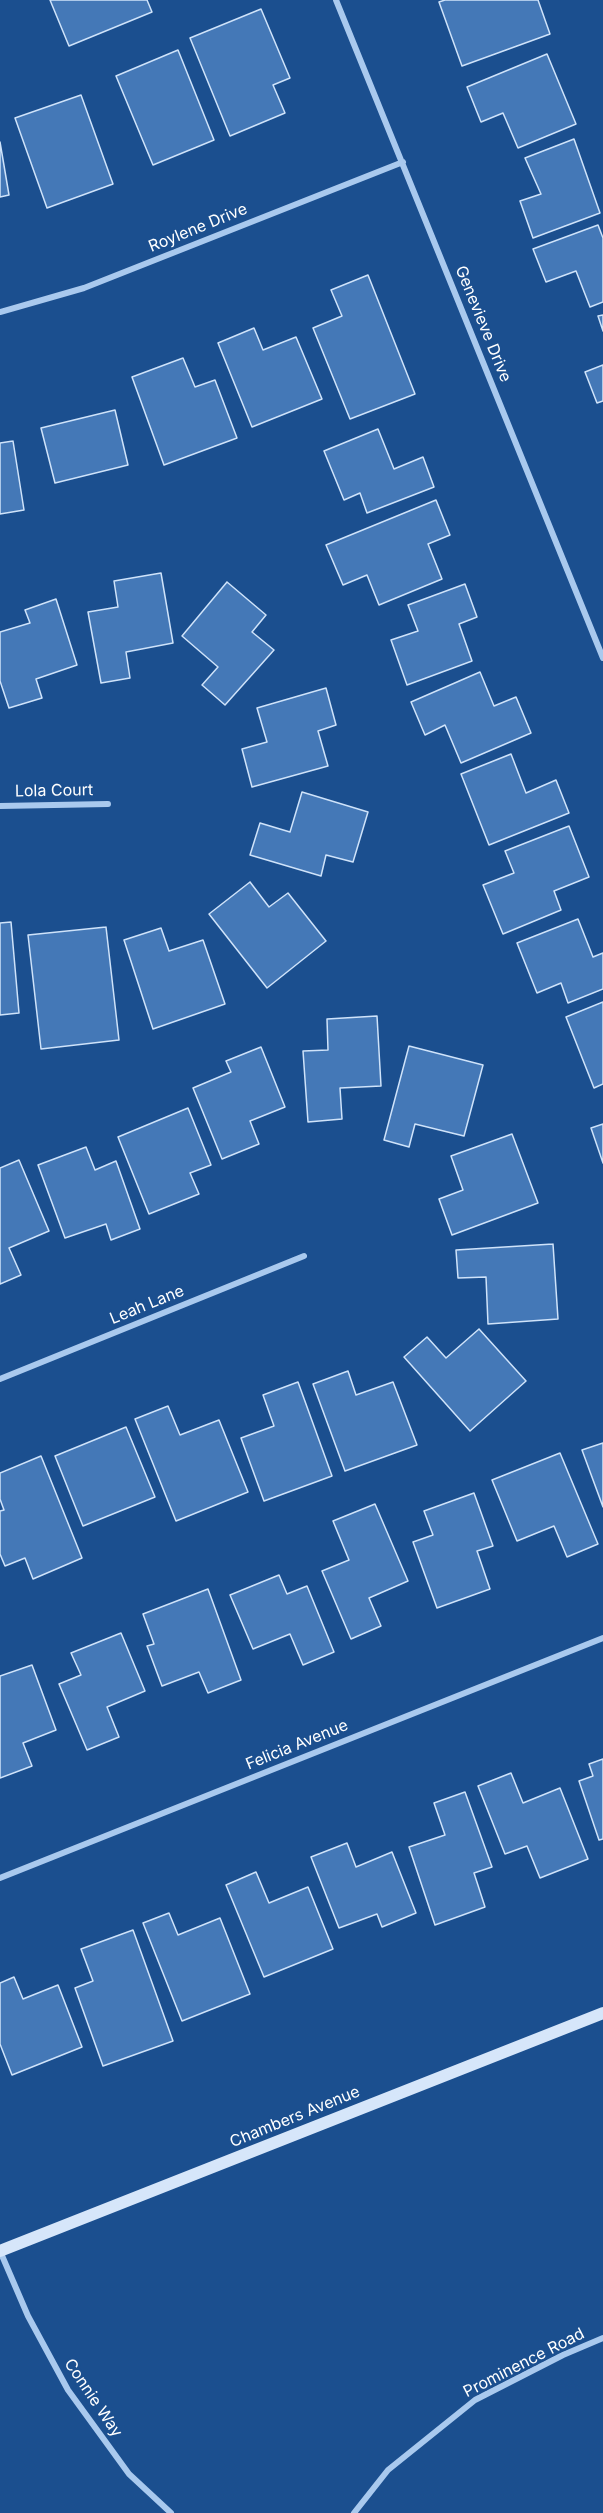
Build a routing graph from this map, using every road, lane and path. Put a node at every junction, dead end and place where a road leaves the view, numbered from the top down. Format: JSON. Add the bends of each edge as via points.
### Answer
{"nodes":[{"id":1,"x":336,"y":0,"type":"edge"},
{"id":2,"x":403,"y":162,"type":"junction"},
{"id":3,"x":0,"y":312,"type":"edge"},
{"id":4,"x":603,"y":658,"type":"edge"},
{"id":5,"x":108,"y":804,"type":"dead end"},
{"id":6,"x":0,"y":806,"type":"edge"},
{"id":7,"x":304,"y":1256,"type":"dead end"},
{"id":8,"x":0,"y":1380,"type":"edge"},
{"id":9,"x":603,"y":1638,"type":"edge"},
{"id":10,"x":0,"y":1878,"type":"edge"},
{"id":11,"x":603,"y":2013,"type":"edge"},
{"id":12,"x":0,"y":2251,"type":"edge"},
{"id":13,"x":603,"y":2338,"type":"edge"},
{"id":14,"x":171,"y":2513,"type":"edge"},
{"id":15,"x":354,"y":2513,"type":"edge"}],
"edges":[{"from":1,"to":2,"type":"street","name":"Genevieve Drive"},
{"from":2,"to":3,"type":"street","name":"Roylene Drive","via":[[84,288]]},
{"from":2,"to":4,"type":"street","name":"Genevieve Drive"},
{"from":5,"to":6,"type":"street","name":"Lola Court"},
{"from":7,"to":8,"type":"street","name":"Leah Lane"},
{"from":9,"to":10,"type":"street","name":"Felicia Avenue"},
{"from":11,"to":12,"type":"street","name":"Chambers Avenue"},
{"from":12,"to":14,"type":"street","name":"Connie Way","via":[[27,2316],[68,2390],[129,2474]]},
{"from":13,"to":15,"type":"street","name":"Prominence Road","via":[[475,2400],[388,2470]]}]}
